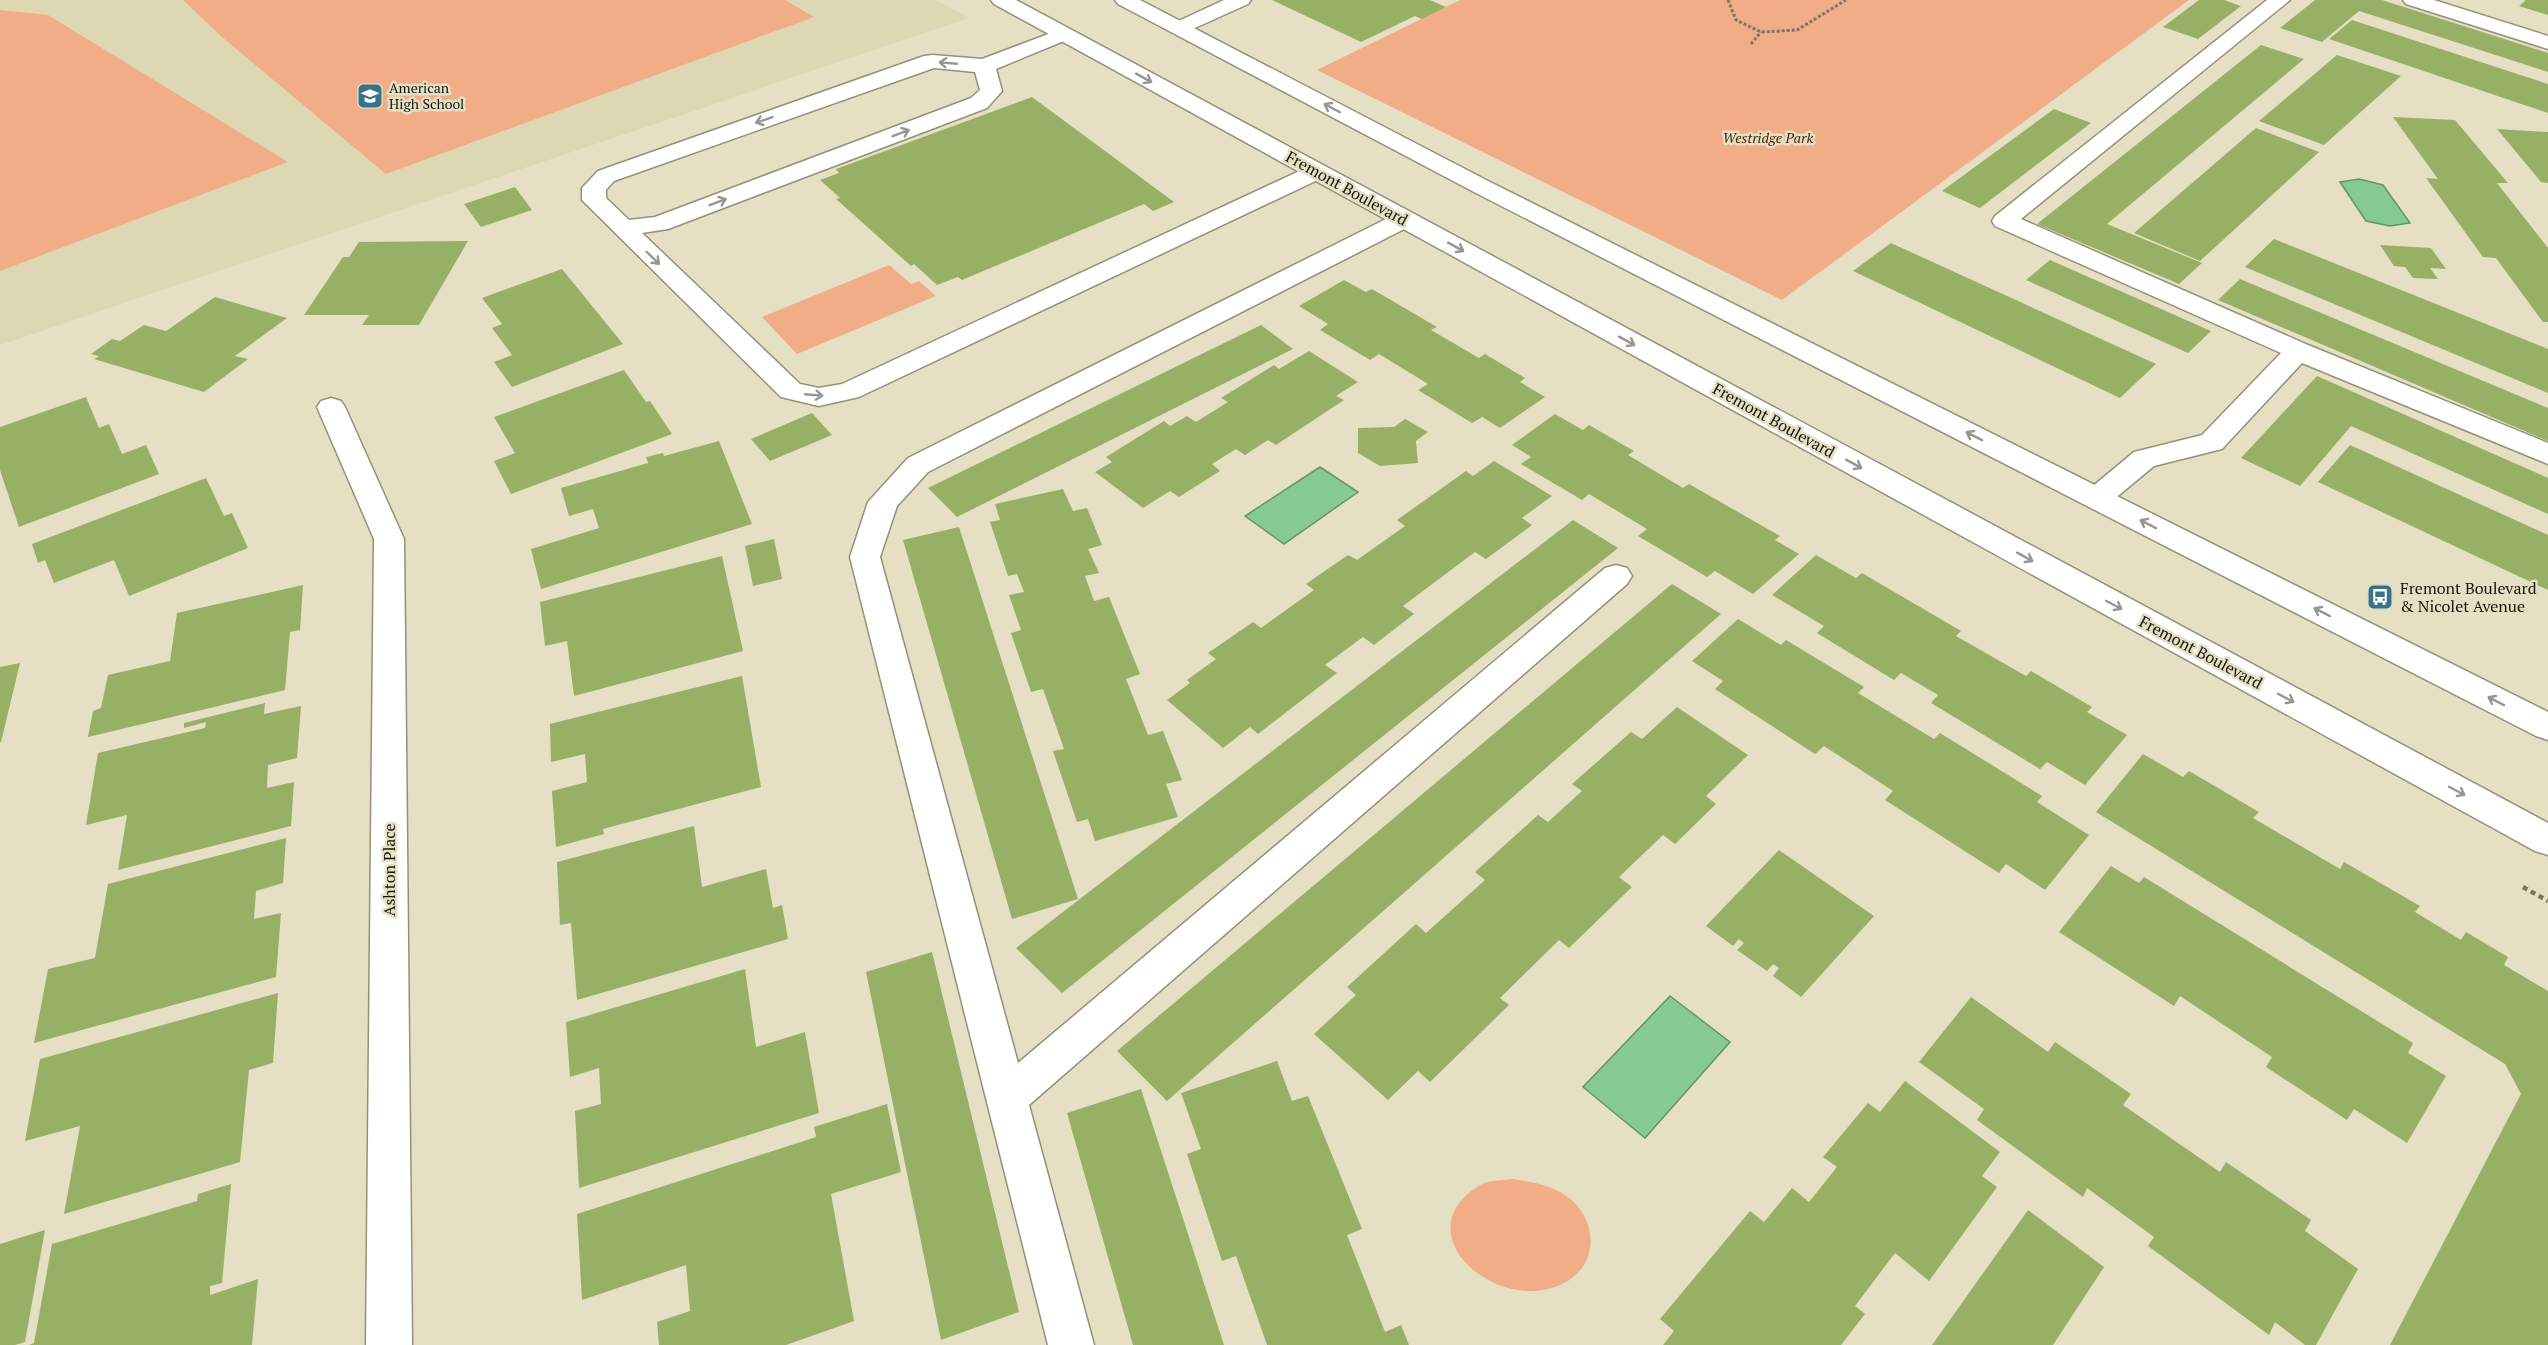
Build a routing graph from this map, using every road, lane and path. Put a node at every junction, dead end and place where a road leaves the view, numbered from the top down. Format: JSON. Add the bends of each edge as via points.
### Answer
{"nodes":[{"id":1,"x":1001,"y":0,"type":"edge"},
{"id":2,"x":1125,"y":0,"type":"edge"},
{"id":3,"x":1241,"y":0,"type":"edge"},
{"id":4,"x":1728,"y":0,"type":"edge"},
{"id":5,"x":1846,"y":0,"type":"edge"},
{"id":6,"x":2280,"y":0,"type":"edge"},
{"id":7,"x":2413,"y":0,"type":"edge"},
{"id":8,"x":1179,"y":28,"type":"junction"},
{"id":9,"x":1761,"y":32,"type":"junction"},
{"id":10,"x":1064,"y":34,"type":"junction"},
{"id":11,"x":2548,"y":43,"type":"edge"},
{"id":12,"x":1751,"y":44,"type":"dead end"},
{"id":13,"x":984,"y":66,"type":"junction"},
{"id":14,"x":1316,"y":171,"type":"junction"},
{"id":15,"x":1405,"y":219,"type":"junction"},
{"id":16,"x":622,"y":228,"type":"junction"},
{"id":17,"x":2298,"y":351,"type":"junction"},
{"id":18,"x":331,"y":407,"type":"dead end"},
{"id":19,"x":2548,"y":454,"type":"edge"},
{"id":20,"x":2097,"y":498,"type":"junction"},
{"id":21,"x":1616,"y":576,"type":"dead end"},
{"id":22,"x":2548,"y":727,"type":"edge"},
{"id":23,"x":2548,"y":840,"type":"edge"},
{"id":24,"x":1006,"y":1100,"type":"junction"},
{"id":25,"x":388,"y":1345,"type":"edge"},
{"id":26,"x":1071,"y":1345,"type":"edge"}],
"edges":[{"from":1,"to":10,"type":"main road","name":"Fremont Boulevard"},
{"from":2,"to":8,"type":"main road"},
{"from":3,"to":8,"type":"main road"},
{"from":4,"to":9,"type":"path","via":[[1736,20]]},
{"from":5,"to":9,"type":"path","via":[[1797,30]]},
{"from":6,"to":17,"type":"main road","via":[[2004,221]]},
{"from":7,"to":11,"type":"main road"},
{"from":20,"to":8,"type":"main road","one_way":true,"via":[[1482,187]]},
{"from":9,"to":12,"type":"path"},
{"from":10,"to":13,"type":"main road"},
{"from":10,"to":14,"type":"main road","name":"Fremont Boulevard","one_way":true},
{"from":16,"to":13,"type":"main road","one_way":true,"via":[[659,224],[979,103],[991,91]]},
{"from":13,"to":16,"type":"main road","one_way":true,"via":[[932,61],[606,176],[594,188],[594,200]]},
{"from":14,"to":15,"type":"main road","name":"Fremont Boulevard"},
{"from":16,"to":14,"type":"main road","one_way":true,"via":[[791,391],[819,397],[849,391]]},
{"from":15,"to":23,"type":"main road","name":"Fremont Boulevard","one_way":true},
{"from":15,"to":24,"type":"main road","via":[[918,465],[883,502],[865,556]]},
{"from":17,"to":19,"type":"main road"},
{"from":17,"to":20,"type":"main road","via":[[2212,442],[2144,459]]},
{"from":18,"to":25,"type":"main road","name":"Ashton Place","via":[[389,539]]},
{"from":22,"to":20,"type":"main road","one_way":true},
{"from":21,"to":24,"type":"main road"},
{"from":24,"to":26,"type":"main road"}]}
